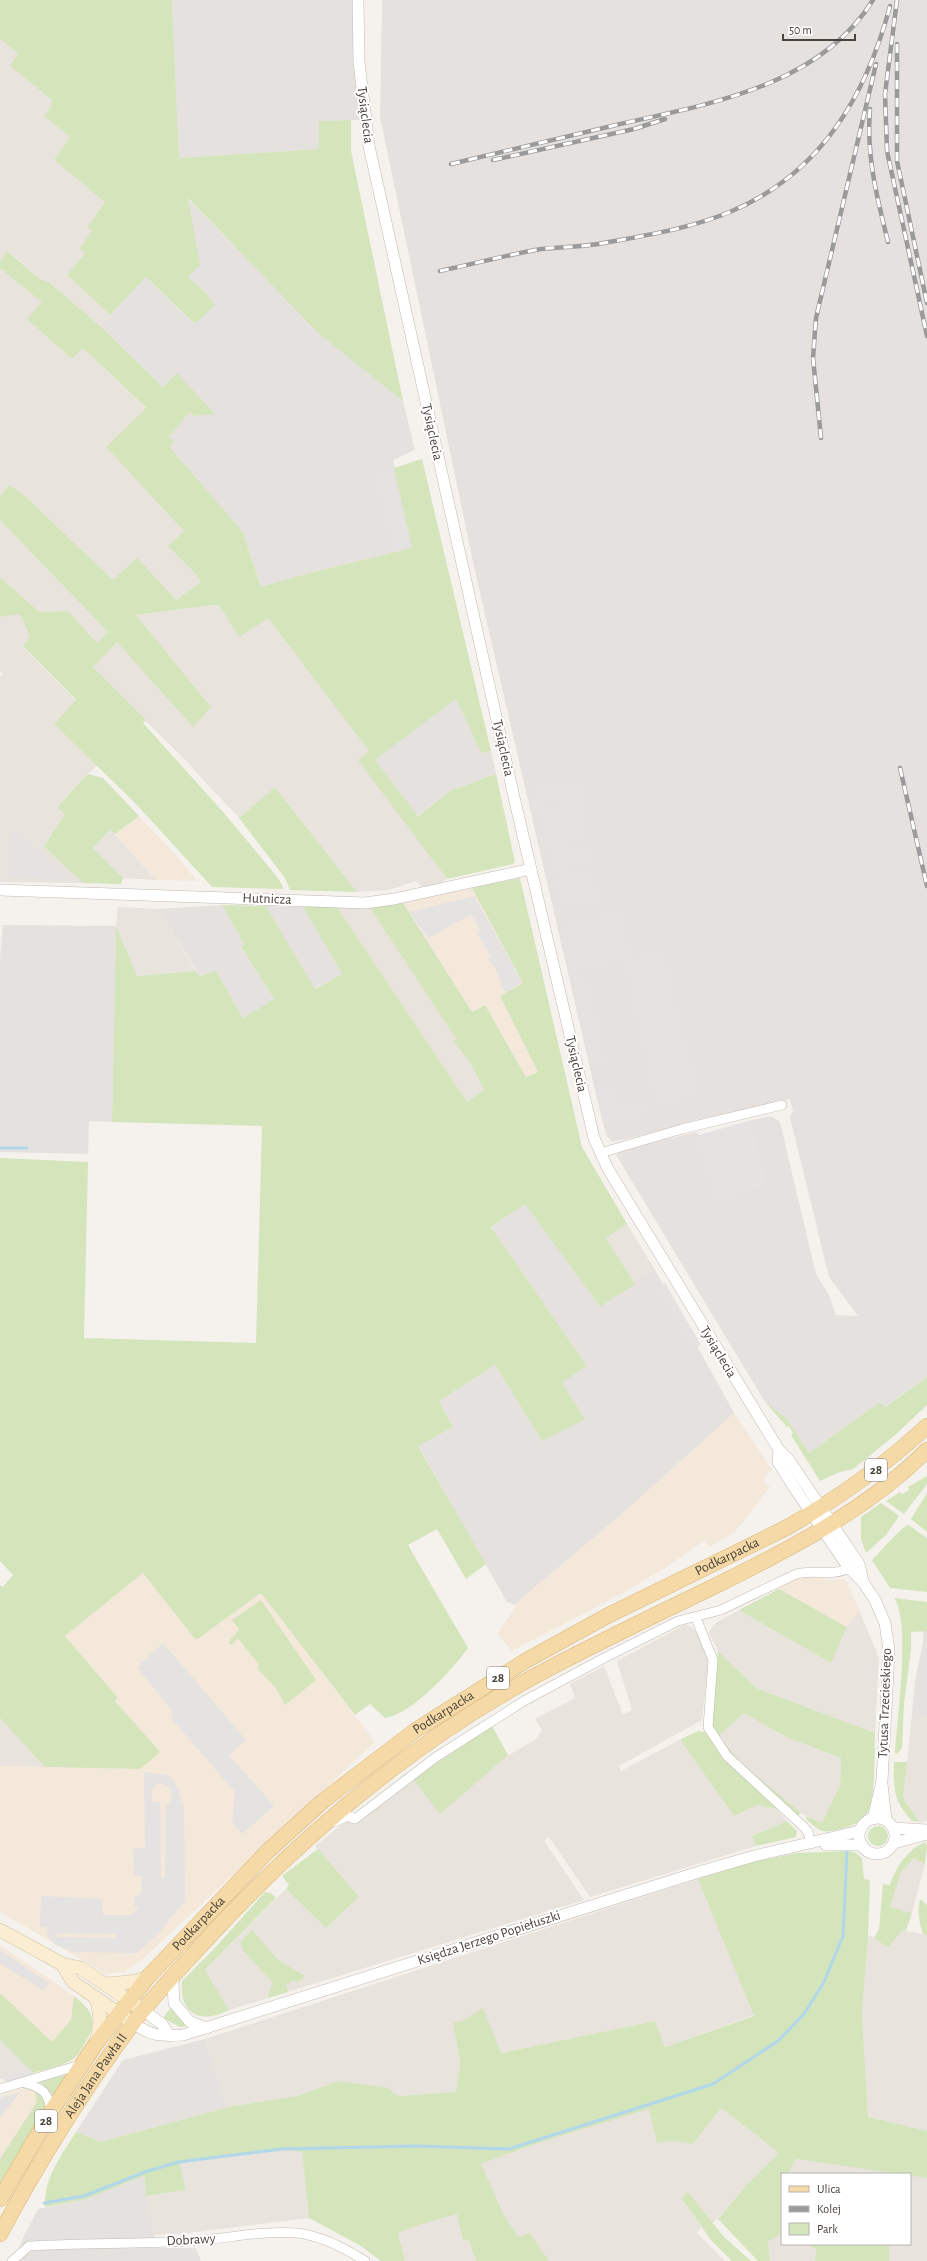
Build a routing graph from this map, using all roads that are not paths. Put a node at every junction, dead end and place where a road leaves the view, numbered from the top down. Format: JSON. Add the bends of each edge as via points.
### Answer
{"nodes":[{"id":1,"x":358,"y":0,"type":"edge"},
{"id":2,"x":532,"y":869,"type":"junction"},
{"id":3,"x":0,"y":890,"type":"edge"},
{"id":4,"x":782,"y":1105,"type":"dead end"},
{"id":5,"x":600,"y":1153,"type":"junction"},
{"id":6,"x":927,"y":1426,"type":"edge"},
{"id":7,"x":927,"y":1450,"type":"edge"},
{"id":8,"x":816,"y":1511,"type":"junction"},
{"id":9,"x":827,"y":1526,"type":"junction"},
{"id":10,"x":849,"y":1568,"type":"junction"},
{"id":11,"x":863,"y":1582,"type":"junction"},
{"id":12,"x":696,"y":1618,"type":"junction"},
{"id":13,"x":882,"y":1781,"type":"junction"},
{"id":14,"x":356,"y":1798,"type":"junction"},
{"id":15,"x":364,"y":1813,"type":"junction"},
{"id":16,"x":873,"y":1819,"type":"junction"},
{"id":17,"x":886,"y":1820,"type":"junction"},
{"id":18,"x":894,"y":1828,"type":"junction"},
{"id":19,"x":318,"y":1830,"type":"junction"},
{"id":20,"x":927,"y":1830,"type":"edge"},
{"id":21,"x":860,"y":1831,"type":"junction"},
{"id":22,"x":927,"y":1834,"type":"edge"},
{"id":23,"x":894,"y":1843,"type":"junction"},
{"id":24,"x":811,"y":1844,"type":"junction"},
{"id":25,"x":862,"y":1845,"type":"junction"},
{"id":26,"x":0,"y":1930,"type":"edge"},
{"id":27,"x":62,"y":1964,"type":"junction"},
{"id":28,"x":176,"y":1972,"type":"junction"},
{"id":29,"x":147,"y":1978,"type":"junction"},
{"id":30,"x":106,"y":1984,"type":"junction"},
{"id":31,"x":96,"y":1998,"type":"junction"},
{"id":32,"x":130,"y":2000,"type":"junction"},
{"id":33,"x":143,"y":2010,"type":"junction"},
{"id":34,"x":119,"y":2014,"type":"junction"},
{"id":35,"x":133,"y":2023,"type":"junction"},
{"id":36,"x":207,"y":2028,"type":"junction"},
{"id":37,"x":169,"y":2035,"type":"junction"},
{"id":38,"x":95,"y":2045,"type":"junction"},
{"id":39,"x":83,"y":2064,"type":"junction"},
{"id":40,"x":25,"y":2083,"type":"junction"},
{"id":41,"x":0,"y":2089,"type":"edge"},
{"id":42,"x":51,"y":2112,"type":"junction"},
{"id":43,"x":0,"y":2199,"type":"edge"},
{"id":44,"x":0,"y":2234,"type":"edge"},
{"id":45,"x":13,"y":2259,"type":"edge"},
{"id":46,"x":364,"y":2261,"type":"edge"}],
"edges":[{"from":1,"to":2,"type":"street","name":"Tysiąclecia","via":[[359,62],[368,146]]},
{"from":2,"to":3,"type":"street","name":"Hutnicza","via":[[365,903]]},
{"from":2,"to":5,"type":"street","name":"Tysiąclecia","via":[[590,1124]]},
{"from":4,"to":5,"type":"street","via":[[676,1130]]},
{"from":5,"to":8,"type":"street","name":"Tysiąclecia","via":[[779,1450],[778,1462]]},
{"from":6,"to":8,"type":"main road","name":"Podkarpacka","number":"28","via":[[876,1470]]},
{"from":7,"to":9,"type":"main road","name":"Podkarpacka","number":"28","via":[[892,1480]]},
{"from":8,"to":9,"type":"street","name":"Tysiąclecia"},
{"from":8,"to":29,"type":"main road","name":"Podkarpacka","number":"28","via":[[567,1636],[416,1730],[297,1824],[222,1898]]},
{"from":9,"to":10,"type":"street","name":"Tytusa Trzecieskiego"},
{"from":9,"to":11,"type":"street","name":"Tytusa Trzecieskiego","via":[[859,1564]]},
{"from":9,"to":14,"type":"main road","name":"Podkarpacka","number":"28","via":[[754,1567],[542,1672],[463,1720]]},
{"from":10,"to":11,"type":"street","name":"Tytusa Trzecieskiego"},
{"from":10,"to":12,"type":"street","via":[[834,1574],[807,1571],[796,1574],[721,1610]]},
{"from":11,"to":13,"type":"street","name":"Tytusa Trzecieskiego","via":[[875,1600],[885,1623],[889,1650]]},
{"from":12,"to":15,"type":"street","via":[[678,1621],[524,1701],[436,1757]]},
{"from":12,"to":24,"type":"street","via":[[713,1660],[708,1727],[727,1756],[804,1827]]},
{"from":13,"to":16,"type":"street","name":"Tytusa Trzecieskiego"},
{"from":13,"to":17,"type":"street","name":"Tytusa Trzecieskiego"},
{"from":14,"to":15,"type":"street","via":[[355,1809]]},
{"from":14,"to":19,"type":"main road","name":"Podkarpacka","number":"28"},
{"from":15,"to":19,"type":"street","name":"Podkarpacka","via":[[355,1819],[344,1817]]},
{"from":16,"to":17,"type":"street"},
{"from":16,"to":21,"type":"street","via":[[864,1824]]},
{"from":17,"to":18,"type":"street"},
{"from":18,"to":20,"type":"street"},
{"from":18,"to":23,"type":"street"},
{"from":19,"to":28,"type":"main road","name":"Podkarpacka","number":"28","via":[[258,1886]]},
{"from":21,"to":24,"type":"street","name":"Księdza Jerzego Popiełuszki"},
{"from":21,"to":25,"type":"street"},
{"from":22,"to":23,"type":"street"},
{"from":23,"to":25,"type":"street","via":[[888,1851],[879,1854],[867,1851]]},
{"from":24,"to":25,"type":"street","name":"Księdza Jerzego Popiełuszki"},
{"from":24,"to":36,"type":"street","name":"Księdza Jerzego Popiełuszki","via":[[754,1856],[699,1872]]},
{"from":26,"to":27,"type":"main road"},
{"from":27,"to":30,"type":"main road","via":[[81,1968]]},
{"from":27,"to":31,"type":"main road","name":"Księdza Jerzego Popiełuszki","via":[[73,1982]]},
{"from":28,"to":33,"type":"main road","name":"Podkarpacka","number":"28"},
{"from":28,"to":36,"type":"street","via":[[173,1982],[174,2003],[190,2022]]},
{"from":29,"to":30,"type":"main road"},
{"from":29,"to":32,"type":"main road","name":"Podkarpacka","number":"28"},
{"from":30,"to":32,"type":"main road"},
{"from":31,"to":34,"type":"main road","name":"Księdza Jerzego Popiełuszki"},
{"from":31,"to":38,"type":"main road","via":[[101,2014],[101,2028]]},
{"from":32,"to":33,"type":"main road"},
{"from":32,"to":34,"type":"main road","name":"Podkarpacka","number":"28"},
{"from":33,"to":35,"type":"main road","number":"28"},
{"from":33,"to":37,"type":"street","via":[[162,2024]]},
{"from":34,"to":35,"type":"main road","name":"Księdza Jerzego Popiełuszki"},
{"from":34,"to":38,"type":"main road","name":"Aleja Jana Pawła II","number":"28"},
{"from":35,"to":37,"type":"street","name":"Księdza Jerzego Popiełuszki","via":[[149,2034],[161,2037]]},
{"from":35,"to":44,"type":"main road","name":"Aleja Jana Pawła II","number":"28","via":[[50,2147]]},
{"from":36,"to":37,"type":"street","name":"Księdza Jerzego Popiełuszki","via":[[183,2035]]},
{"from":38,"to":39,"type":"main road","name":"Aleja Jana Pawła II","number":"28"},
{"from":39,"to":40,"type":"street"},
{"from":39,"to":42,"type":"main road","name":"Aleja Jana Pawła II","number":"28"},
{"from":40,"to":41,"type":"street"},
{"from":40,"to":42,"type":"street","via":[[40,2087],[48,2095]]},
{"from":42,"to":43,"type":"main road","name":"Aleja Jana Pawła II","number":"28"},
{"from":45,"to":46,"type":"street","name":"Dobrawy","via":[[30,2246],[191,2241],[269,2233],[298,2233],[350,2251]]}]}
